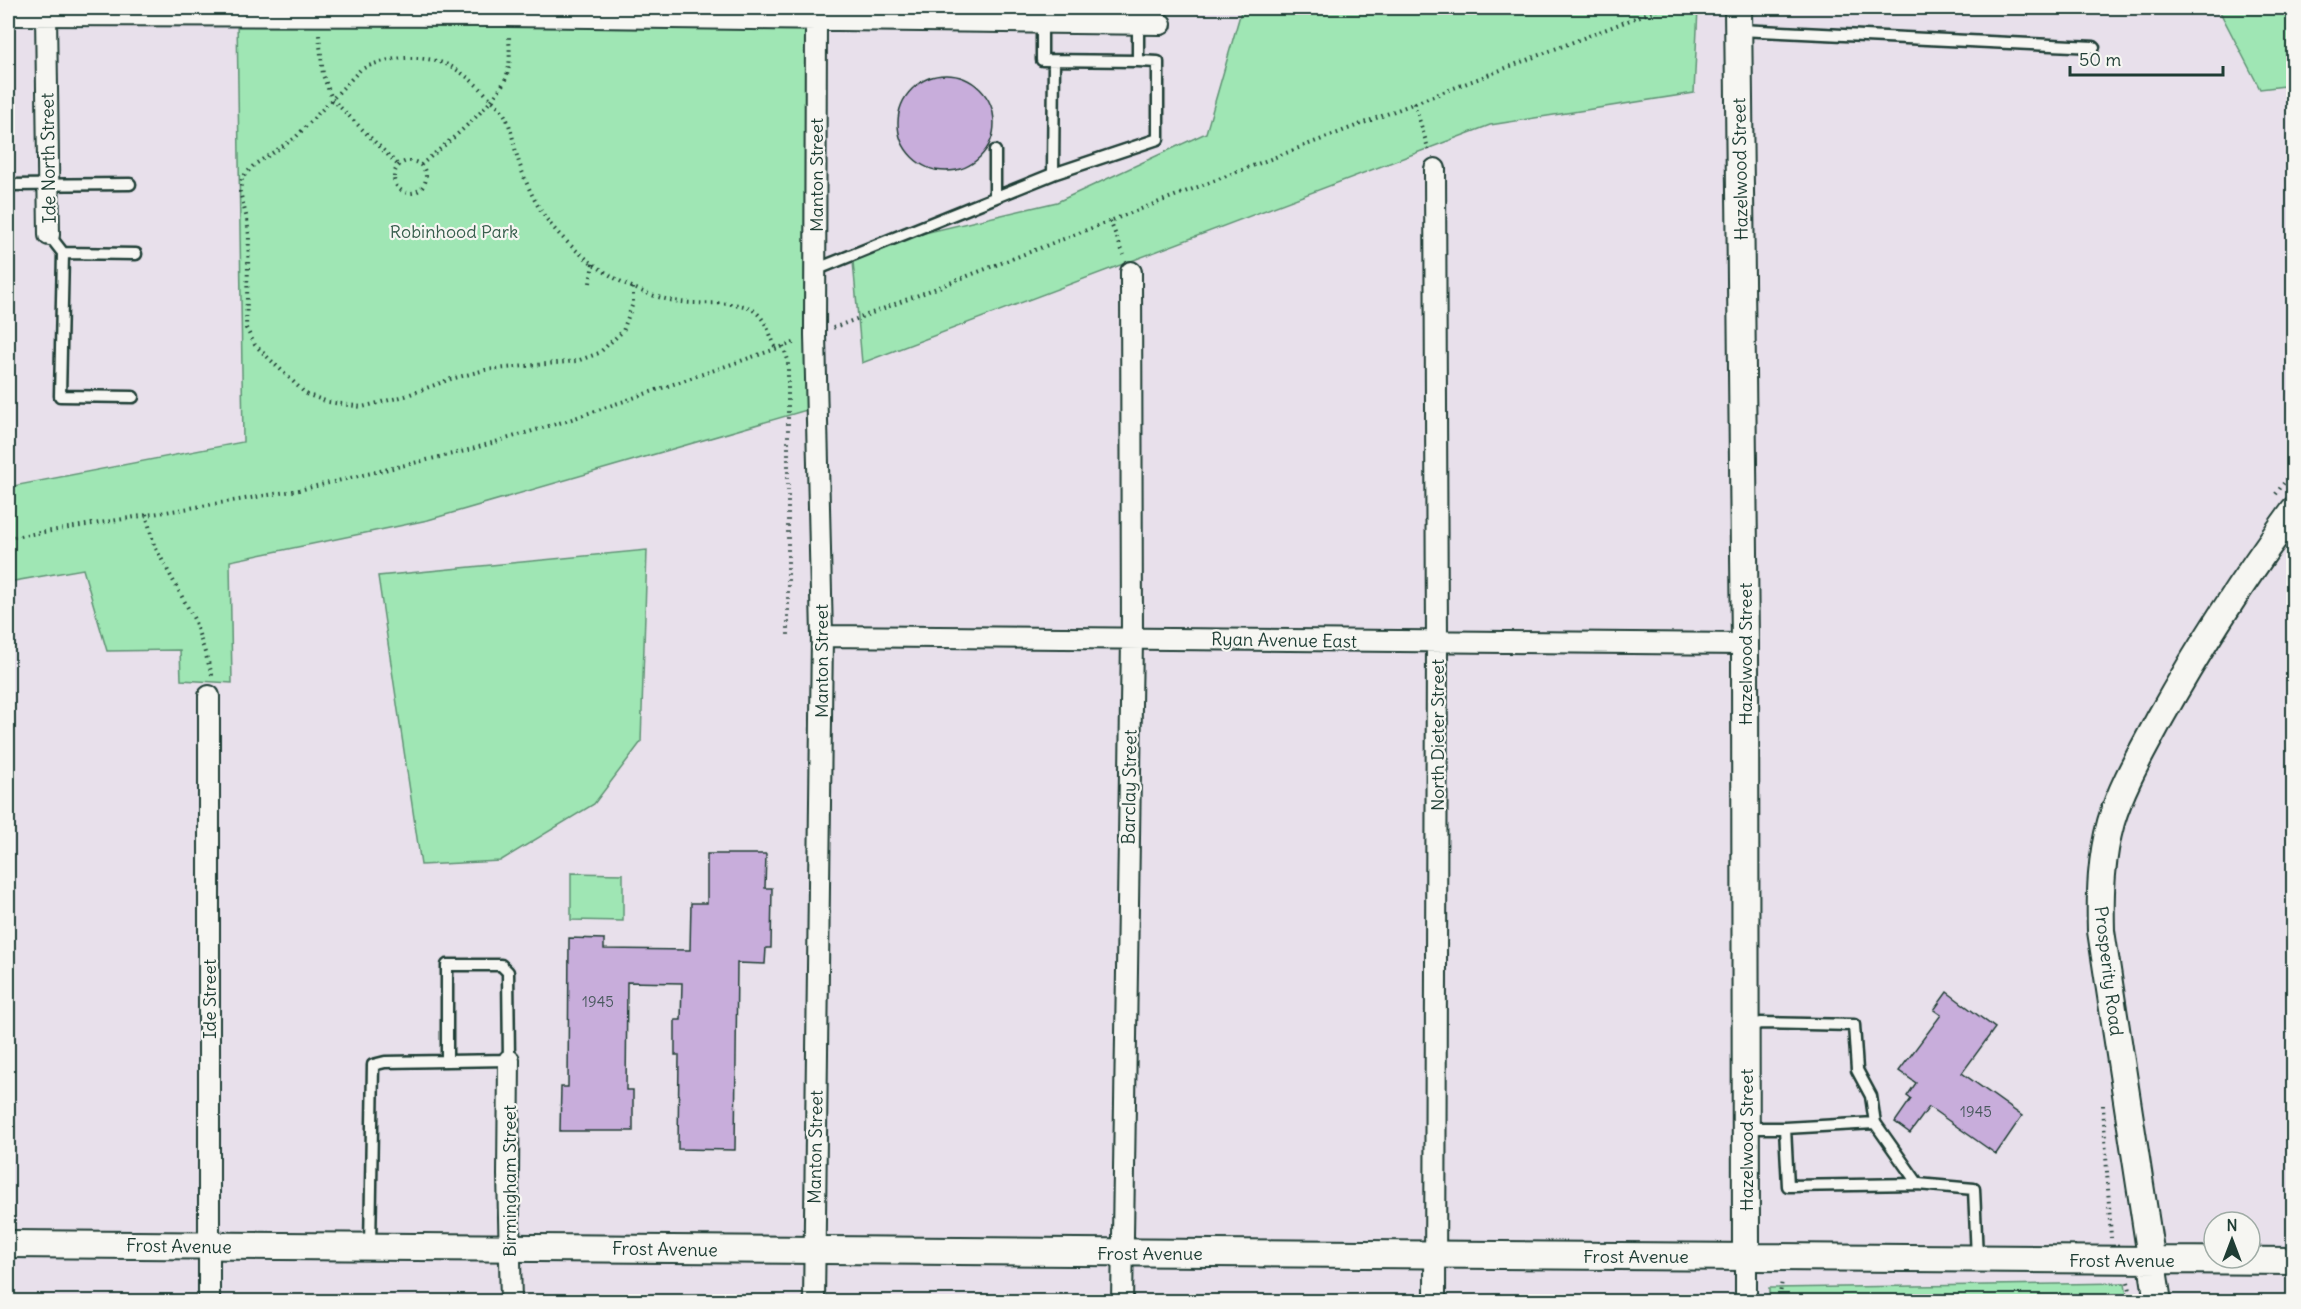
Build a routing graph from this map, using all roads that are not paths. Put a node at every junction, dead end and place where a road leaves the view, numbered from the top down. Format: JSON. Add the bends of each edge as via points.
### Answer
{"nodes":[{"id":1,"x":508,"y":12,"type":"edge"},
{"id":2,"x":8,"y":15,"type":"edge"},
{"id":3,"x":46,"y":15,"type":"junction"},
{"id":4,"x":1128,"y":18,"type":"edge"},
{"id":5,"x":1738,"y":19,"type":"edge"},
{"id":6,"x":816,"y":20,"type":"junction"},
{"id":7,"x":1042,"y":23,"type":"junction"},
{"id":8,"x":1161,"y":24,"type":"dead end"},
{"id":9,"x":2094,"y":47,"type":"dead end"},
{"id":10,"x":1054,"y":61,"type":"junction"},
{"id":11,"x":1138,"y":61,"type":"junction"},
{"id":12,"x":995,"y":151,"type":"dead end"},
{"id":13,"x":1435,"y":169,"type":"road end"},
{"id":14,"x":1053,"y":174,"type":"junction"},
{"id":15,"x":48,"y":184,"type":"junction"},
{"id":16,"x":130,"y":184,"type":"dead end"},
{"id":17,"x":8,"y":185,"type":"edge"},
{"id":18,"x":994,"y":197,"type":"junction"},
{"id":19,"x":49,"y":235,"type":"joint"},
{"id":20,"x":63,"y":253,"type":"junction"},
{"id":21,"x":136,"y":254,"type":"dead end"},
{"id":22,"x":815,"y":270,"type":"junction"},
{"id":23,"x":1131,"y":272,"type":"road end"},
{"id":24,"x":133,"y":397,"type":"dead end"},
{"id":25,"x":2284,"y":503,"type":"edge"},
{"id":26,"x":822,"y":636,"type":"junction"},
{"id":27,"x":1132,"y":639,"type":"junction"},
{"id":28,"x":1437,"y":641,"type":"junction"},
{"id":29,"x":1745,"y":644,"type":"junction"},
{"id":30,"x":209,"y":696,"type":"road end"},
{"id":31,"x":1746,"y":1027,"type":"junction"},
{"id":32,"x":508,"y":1060,"type":"junction"},
{"id":33,"x":447,"y":1061,"type":"junction"},
{"id":34,"x":1875,"y":1123,"type":"junction"},
{"id":35,"x":1746,"y":1128,"type":"junction"},
{"id":36,"x":1785,"y":1128,"type":"junction"},
{"id":37,"x":1918,"y":1184,"type":"junction"},
{"id":38,"x":8,"y":1244,"type":"edge"},
{"id":39,"x":208,"y":1246,"type":"junction"},
{"id":40,"x":370,"y":1247,"type":"junction"},
{"id":41,"x":509,"y":1247,"type":"junction"},
{"id":42,"x":813,"y":1250,"type":"junction"},
{"id":43,"x":1122,"y":1252,"type":"junction"},
{"id":44,"x":1435,"y":1254,"type":"junction"},
{"id":45,"x":1746,"y":1257,"type":"junction"},
{"id":46,"x":1977,"y":1258,"type":"junction"},
{"id":47,"x":2151,"y":1260,"type":"junction"},
{"id":48,"x":2294,"y":1261,"type":"edge"},
{"id":49,"x":209,"y":1302,"type":"edge"},
{"id":50,"x":511,"y":1302,"type":"edge"},
{"id":51,"x":814,"y":1302,"type":"edge"},
{"id":52,"x":1122,"y":1302,"type":"edge"},
{"id":53,"x":1435,"y":1302,"type":"edge"},
{"id":54,"x":1746,"y":1302,"type":"edge"},
{"id":55,"x":2158,"y":1302,"type":"edge"}],
"edges":[{"from":1,"to":3,"type":"street"},
{"from":1,"to":6,"type":"street"},
{"from":2,"to":3,"type":"street"},
{"from":3,"to":15,"type":"street","name":"Ide North Street"},
{"from":4,"to":7,"type":"street"},
{"from":4,"to":8,"type":"street"},
{"from":4,"to":11,"type":"lane"},
{"from":5,"to":9,"type":"lane"},
{"from":5,"to":29,"type":"street","name":"Hazelwood Street"},
{"from":6,"to":7,"type":"street"},
{"from":6,"to":22,"type":"street","name":"Manton Street"},
{"from":7,"to":10,"type":"lane","via":[[1042,60]]},
{"from":10,"to":11,"type":"lane"},
{"from":10,"to":14,"type":"lane"},
{"from":11,"to":14,"type":"lane","via":[[1158,62],[1158,139]]},
{"from":12,"to":18,"type":"lane"},
{"from":13,"to":28,"type":"street","name":"North Dieter Street"},
{"from":14,"to":18,"type":"lane"},
{"from":15,"to":16,"type":"lane"},
{"from":15,"to":17,"type":"lane"},
{"from":15,"to":19,"type":"street","name":"Ide North Street"},
{"from":18,"to":22,"type":"lane"},
{"from":19,"to":20,"type":"lane","name":"Ide North Street"},
{"from":20,"to":21,"type":"lane"},
{"from":20,"to":24,"type":"lane","via":[[60,396]]},
{"from":22,"to":26,"type":"street","name":"Manton Street"},
{"from":23,"to":27,"type":"street","name":"Barclay Street"},
{"from":25,"to":47,"type":"street","name":"Prosperity Road","via":[[2145,746],[2111,821],[2103,857],[2101,931]]},
{"from":26,"to":27,"type":"street","name":"Ryan Avenue East"},
{"from":26,"to":42,"type":"street","name":"Manton Street"},
{"from":27,"to":28,"type":"street","name":"Ryan Avenue East"},
{"from":27,"to":43,"type":"street","name":"Barclay Street"},
{"from":28,"to":29,"type":"street","name":"Ryan Avenue East"},
{"from":28,"to":44,"type":"street","name":"North Dieter Street"},
{"from":29,"to":31,"type":"street","name":"Hazelwood Street"},
{"from":30,"to":39,"type":"street","name":"Ide Street"},
{"from":31,"to":34,"type":"lane","via":[[1761,1023],[1854,1025],[1857,1070],[1871,1096]]},
{"from":31,"to":35,"type":"street","name":"Hazelwood Street"},
{"from":32,"to":33,"type":"lane"},
{"from":32,"to":33,"type":"lane","via":[[508,972],[501,965],[447,964]]},
{"from":32,"to":41,"type":"street","name":"Birmingham Street"},
{"from":33,"to":40,"type":"lane","via":[[373,1065]]},
{"from":34,"to":36,"type":"lane"},
{"from":34,"to":37,"type":"lane"},
{"from":35,"to":36,"type":"lane"},
{"from":35,"to":45,"type":"street","name":"Hazelwood Street"},
{"from":36,"to":37,"type":"lane","via":[[1788,1186]]},
{"from":37,"to":46,"type":"lane","via":[[1974,1189]]},
{"from":38,"to":39,"type":"street","name":"Frost Avenue"},
{"from":39,"to":40,"type":"street","name":"Frost Avenue"},
{"from":39,"to":49,"type":"street","name":"Ide Street"},
{"from":40,"to":41,"type":"street","name":"Frost Avenue"},
{"from":41,"to":42,"type":"street","name":"Frost Avenue"},
{"from":41,"to":50,"type":"street","name":"Birmingham Street"},
{"from":42,"to":43,"type":"street","name":"Frost Avenue"},
{"from":42,"to":51,"type":"street","name":"Manton Street"},
{"from":43,"to":44,"type":"street","name":"Frost Avenue"},
{"from":43,"to":52,"type":"street","name":"Barclay Street"},
{"from":44,"to":45,"type":"street","name":"Frost Avenue"},
{"from":44,"to":53,"type":"street","name":"North Dieter Street"},
{"from":45,"to":46,"type":"street","name":"Frost Avenue"},
{"from":45,"to":54,"type":"street","name":"Hazelwood Street"},
{"from":46,"to":47,"type":"street","name":"Frost Avenue"},
{"from":47,"to":48,"type":"street","name":"Frost Avenue"},
{"from":47,"to":55,"type":"street","name":"Prosperity Road"}]}
